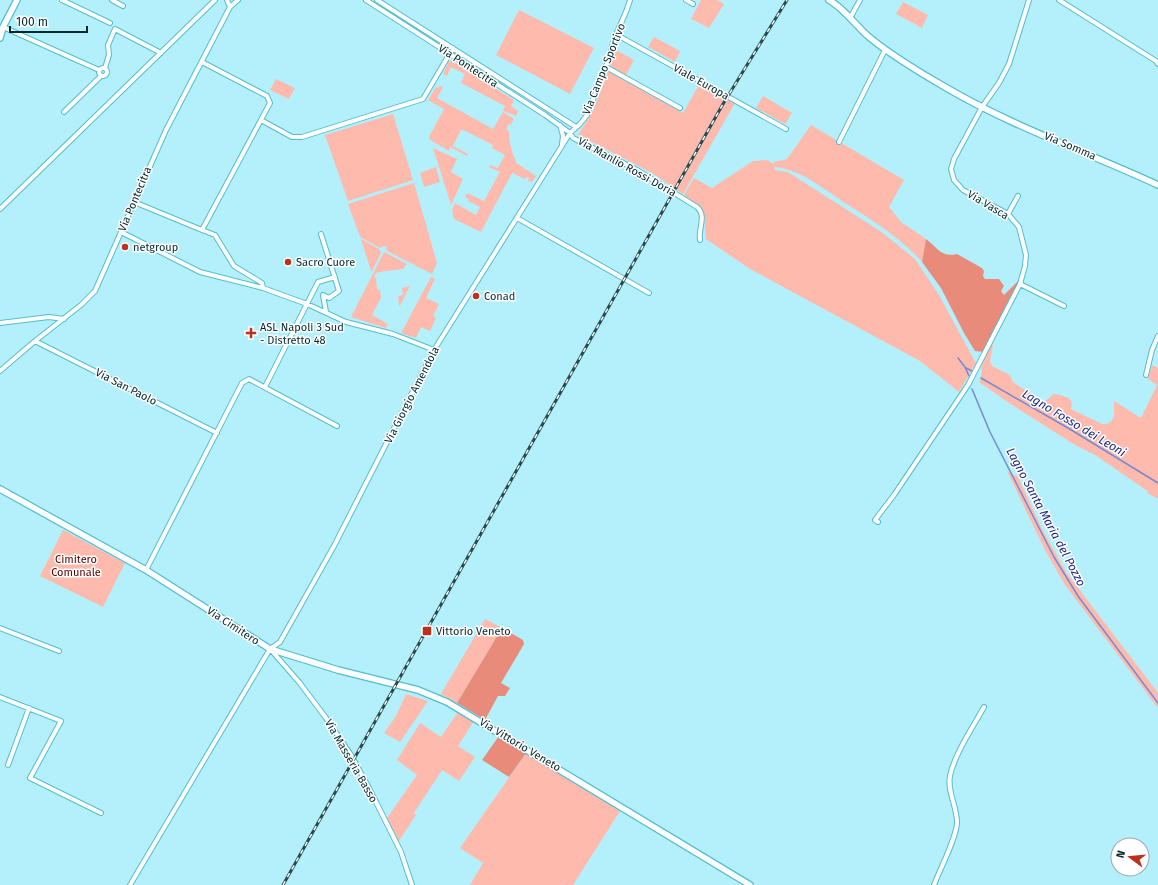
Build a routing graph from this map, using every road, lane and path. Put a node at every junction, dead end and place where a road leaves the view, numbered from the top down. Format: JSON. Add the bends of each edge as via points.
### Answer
{"nodes":[{"id":1,"x":17,"y":0,"type":"edge"},
{"id":2,"x":62,"y":0,"type":"edge"},
{"id":3,"x":112,"y":0,"type":"edge"},
{"id":4,"x":215,"y":0,"type":"edge"},
{"id":5,"x":227,"y":0,"type":"edge"},
{"id":6,"x":238,"y":0,"type":"edge"},
{"id":7,"x":366,"y":0,"type":"edge"},
{"id":8,"x":378,"y":0,"type":"edge"},
{"id":9,"x":630,"y":0,"type":"edge"},
{"id":10,"x":686,"y":0,"type":"edge"},
{"id":11,"x":829,"y":0,"type":"edge"},
{"id":12,"x":860,"y":0,"type":"edge"},
{"id":13,"x":1029,"y":0,"type":"edge"},
{"id":14,"x":1060,"y":0,"type":"edge"},
{"id":15,"x":693,"y":4,"type":"dead end"},
{"id":16,"x":123,"y":6,"type":"dead end"},
{"id":17,"x":230,"y":7,"type":"junction"},
{"id":18,"x":850,"y":18,"type":"junction"},
{"id":19,"x":110,"y":23,"type":"dead end"},
{"id":20,"x":3,"y":27,"type":"junction"},
{"id":21,"x":617,"y":34,"type":"junction"},
{"id":22,"x":0,"y":38,"type":"edge"},
{"id":23,"x":453,"y":48,"type":"junction"},
{"id":24,"x":886,"y":50,"type":"junction"},
{"id":25,"x":161,"y":53,"type":"junction"},
{"id":26,"x":449,"y":54,"type":"junction"},
{"id":27,"x":202,"y":62,"type":"junction"},
{"id":28,"x":1158,"y":62,"type":"edge"},
{"id":29,"x":606,"y":67,"type":"junction"},
{"id":30,"x":105,"y":68,"type":"junction"},
{"id":31,"x":99,"y":70,"type":"junction"},
{"id":32,"x":101,"y":76,"type":"junction"},
{"id":33,"x":982,"y":107,"type":"junction"},
{"id":34,"x":680,"y":108,"type":"dead end"},
{"id":35,"x":64,"y":112,"type":"dead end"},
{"id":36,"x":261,"y":120,"type":"junction"},
{"id":37,"x":560,"y":125,"type":"junction"},
{"id":38,"x":576,"y":128,"type":"junction"},
{"id":39,"x":786,"y":129,"type":"dead end"},
{"id":40,"x":570,"y":133,"type":"junction"},
{"id":41,"x":839,"y":142,"type":"dead end"},
{"id":42,"x":562,"y":145,"type":"junction"},
{"id":43,"x":1158,"y":185,"type":"edge"},
{"id":44,"x":1018,"y":196,"type":"dead end"},
{"id":45,"x":134,"y":202,"type":"junction"},
{"id":46,"x":0,"y":209,"type":"edge"},
{"id":47,"x":1008,"y":214,"type":"junction"},
{"id":48,"x":517,"y":218,"type":"junction"},
{"id":49,"x":202,"y":230,"type":"junction"},
{"id":50,"x":121,"y":232,"type":"junction"},
{"id":51,"x":321,"y":234,"type":"dead end"},
{"id":52,"x":700,"y":240,"type":"dead end"},
{"id":53,"x":335,"y":277,"type":"junction"},
{"id":54,"x":1020,"y":284,"type":"junction"},
{"id":55,"x":263,"y":288,"type":"junction"},
{"id":56,"x":649,"y":293,"type":"dead end"},
{"id":57,"x":307,"y":304,"type":"junction"},
{"id":58,"x":1064,"y":306,"type":"dead end"},
{"id":59,"x":326,"y":312,"type":"junction"},
{"id":60,"x":64,"y":319,"type":"junction"},
{"id":61,"x":0,"y":323,"type":"edge"},
{"id":62,"x":1158,"y":336,"type":"edge"},
{"id":63,"x":35,"y":341,"type":"junction"},
{"id":64,"x":434,"y":350,"type":"junction"},
{"id":65,"x":0,"y":371,"type":"edge"},
{"id":66,"x":1146,"y":375,"type":"dead end"},
{"id":67,"x":264,"y":387,"type":"junction"},
{"id":68,"x":337,"y":426,"type":"dead end"},
{"id":69,"x":217,"y":432,"type":"junction"},
{"id":70,"x":0,"y":489,"type":"edge"},
{"id":71,"x":878,"y":522,"type":"dead end"},
{"id":72,"x":146,"y":570,"type":"junction"},
{"id":73,"x":0,"y":628,"type":"edge"},
{"id":74,"x":59,"y":650,"type":"dead end"},
{"id":75,"x":270,"y":650,"type":"junction"},
{"id":76,"x":0,"y":697,"type":"edge"},
{"id":77,"x":984,"y":707,"type":"dead end"},
{"id":78,"x":29,"y":708,"type":"junction"},
{"id":79,"x":8,"y":765,"type":"dead end"},
{"id":80,"x":101,"y":813,"type":"dead end"},
{"id":81,"x":130,"y":885,"type":"edge"},
{"id":82,"x":412,"y":885,"type":"edge"},
{"id":83,"x":750,"y":885,"type":"edge"},
{"id":84,"x":934,"y":885,"type":"edge"}],
"edges":[{"from":1,"to":20,"type":"street"},
{"from":2,"to":19,"type":"street"},
{"from":3,"to":16,"type":"street"},
{"from":4,"to":25,"type":"street"},
{"from":5,"to":17,"type":"street"},
{"from":6,"to":17,"type":"street","name":"Via Pontecitra"},
{"from":7,"to":26,"type":"street","name":"Via Pontecitra"},
{"from":8,"to":23,"type":"street","name":"Via Pontecitra"},
{"from":9,"to":21,"type":"street","name":"Via Campo Sportivo"},
{"from":10,"to":15,"type":"street"},
{"from":11,"to":18,"type":"street","name":"Via Somma"},
{"from":12,"to":18,"type":"street"},
{"from":13,"to":33,"type":"street","via":[[1009,64]]},
{"from":14,"to":28,"type":"street"},
{"from":17,"to":27,"type":"street","name":"Via Pontecitra"},
{"from":18,"to":24,"type":"street","name":"Via Somma"},
{"from":20,"to":22,"type":"street"},
{"from":20,"to":31,"type":"street"},
{"from":21,"to":29,"type":"street","name":"Via Campo Sportivo"},
{"from":21,"to":39,"type":"street","name":"Viale Europa"},
{"from":23,"to":26,"type":"street"},
{"from":23,"to":38,"type":"street","name":"Via Pontecitra"},
{"from":24,"to":33,"type":"street","name":"Via Somma","via":[[944,87]]},
{"from":24,"to":41,"type":"street"},
{"from":25,"to":30,"type":"street","via":[[115,29],[108,44],[109,55]]},
{"from":25,"to":46,"type":"street"},
{"from":26,"to":36,"type":"street","via":[[423,99],[302,137],[292,137]]},
{"from":26,"to":37,"type":"street","name":"Via Pontecitra"},
{"from":27,"to":36,"type":"street","via":[[267,96],[270,103]]},
{"from":27,"to":45,"type":"street","name":"Via Pontecitra","via":[[166,130]]},
{"from":29,"to":34,"type":"street"},
{"from":29,"to":38,"type":"street","name":"Via Campo Sportivo","via":[[587,115]]},
{"from":30,"to":31,"type":"street"},
{"from":30,"to":32,"type":"street","via":[[107,74]]},
{"from":31,"to":32,"type":"street"},
{"from":32,"to":35,"type":"street"},
{"from":33,"to":43,"type":"street","name":"Via Somma"},
{"from":33,"to":47,"type":"street","name":"Via Vasca","via":[[951,169],[954,180],[963,190]]},
{"from":36,"to":49,"type":"street"},
{"from":37,"to":40,"type":"street","name":"Via Pontecitra"},
{"from":37,"to":42,"type":"street"},
{"from":38,"to":40,"type":"street","name":"Via Campo Sportivo"},
{"from":40,"to":42,"type":"street","name":"Via Giorgio Amendola"},
{"from":40,"to":52,"type":"street","name":"Via Manlio Rossi Doria","via":[[573,138],[637,170],[697,207],[702,218]]},
{"from":42,"to":48,"type":"street","name":"Via Giorgio Amendola"},
{"from":44,"to":47,"type":"street"},
{"from":45,"to":49,"type":"street"},
{"from":45,"to":50,"type":"street","name":"Via Pontecitra"},
{"from":47,"to":54,"type":"street","name":"Via Vasca","via":[[1019,227],[1026,255]]},
{"from":48,"to":56,"type":"street"},
{"from":48,"to":64,"type":"street","name":"Via Giorgio Amendola"},
{"from":49,"to":55,"type":"street","via":[[215,235],[234,266],[262,283]]},
{"from":50,"to":55,"type":"street","via":[[200,272]]},
{"from":50,"to":60,"type":"street","name":"Via Pontecitra","via":[[95,291]]},
{"from":51,"to":53,"type":"street"},
{"from":53,"to":57,"type":"street","via":[[318,282]]},
{"from":53,"to":59,"type":"street","via":[[340,291],[329,298],[322,295]]},
{"from":54,"to":58,"type":"street"},
{"from":54,"to":71,"type":"street","name":"Via Vasca","via":[[968,385],[875,520]]},
{"from":55,"to":57,"type":"street"},
{"from":57,"to":59,"type":"street"},
{"from":57,"to":67,"type":"street"},
{"from":59,"to":64,"type":"street","via":[[346,322],[393,334]]},
{"from":60,"to":61,"type":"street","via":[[50,317]]},
{"from":60,"to":63,"type":"street","name":"Via Pontecitra"},
{"from":62,"to":66,"type":"street"},
{"from":63,"to":65,"type":"street","name":"Via Pontecitra"},
{"from":63,"to":69,"type":"street","name":"Via San Paolo"},
{"from":64,"to":75,"type":"street","name":"Via Giorgio Amendola","via":[[334,546],[280,642]]},
{"from":67,"to":68,"type":"street"},
{"from":67,"to":69,"type":"street","via":[[249,379],[242,383]]},
{"from":69,"to":72,"type":"street"},
{"from":70,"to":72,"type":"street","name":"Via Cimitero"},
{"from":72,"to":75,"type":"street","name":"Via Cimitero"},
{"from":73,"to":74,"type":"street"},
{"from":75,"to":81,"type":"street","name":"Via Cimitero"},
{"from":75,"to":82,"type":"street","name":"Via Masseria Basso","via":[[299,682],[350,755],[401,852]]},
{"from":75,"to":83,"type":"street","name":"Via Vittorio Veneto","via":[[418,690],[442,699]]},
{"from":76,"to":78,"type":"street"},
{"from":77,"to":84,"type":"street","via":[[950,775],[956,829]]},
{"from":78,"to":79,"type":"street"},
{"from":78,"to":80,"type":"street","via":[[61,721],[30,778]]}]}
